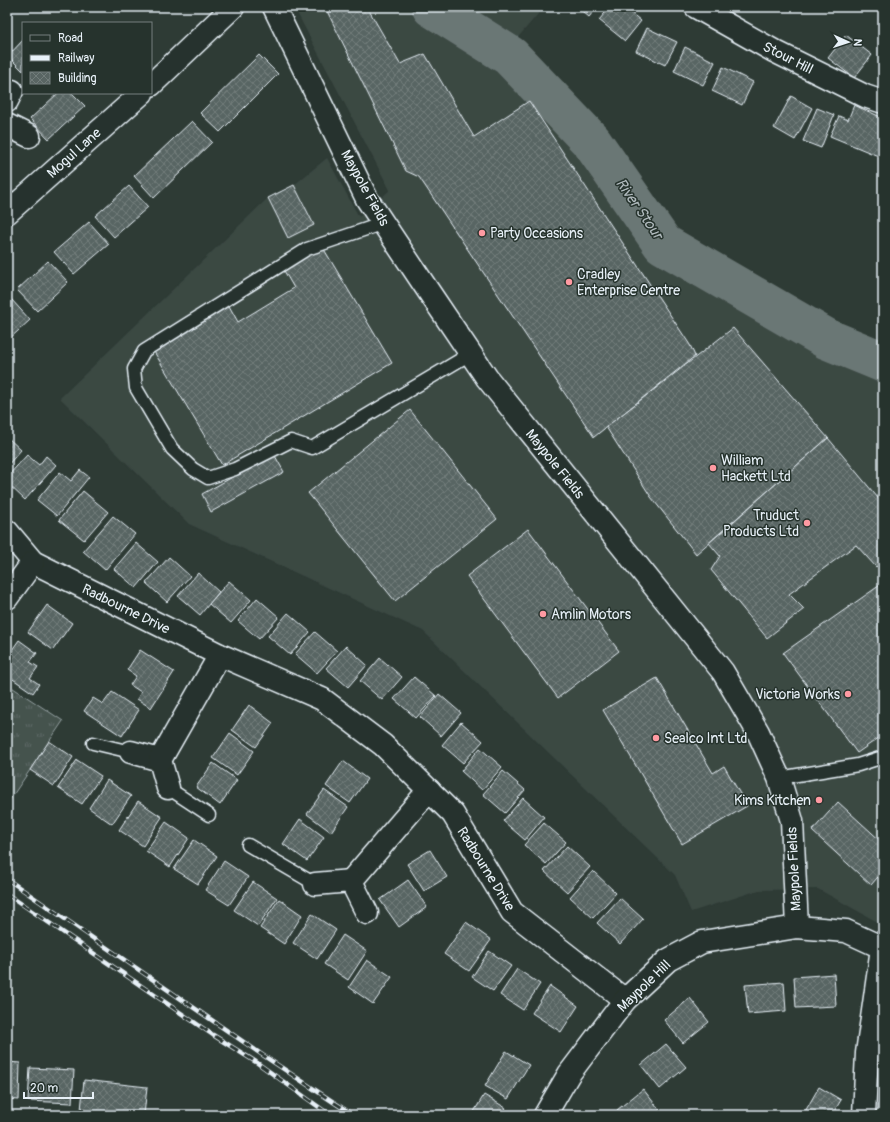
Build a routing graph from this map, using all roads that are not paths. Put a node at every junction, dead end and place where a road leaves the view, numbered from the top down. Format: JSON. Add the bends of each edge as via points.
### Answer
{"nodes":[{"id":1,"x":233,"y":7,"type":"edge"},
{"id":2,"x":274,"y":7,"type":"edge"},
{"id":3,"x":696,"y":7,"type":"edge"},
{"id":4,"x":152,"y":83,"type":"edge"},
{"id":5,"x":141,"y":94,"type":"edge"},
{"id":6,"x":883,"y":102,"type":"edge"},
{"id":7,"x":7,"y":125,"type":"edge"},
{"id":8,"x":29,"y":136,"type":"dead end"},
{"id":9,"x":7,"y":213,"type":"edge"},
{"id":10,"x":384,"y":223,"type":"junction"},
{"id":11,"x":470,"y":354,"type":"junction"},
{"id":12,"x":7,"y":531,"type":"edge"},
{"id":13,"x":34,"y":562,"type":"junction"},
{"id":14,"x":7,"y":598,"type":"edge"},
{"id":15,"x":220,"y":655,"type":"junction"},
{"id":16,"x":93,"y":743,"type":"dead end"},
{"id":17,"x":131,"y":752,"type":"joint"},
{"id":18,"x":883,"y":757,"type":"edge"},
{"id":19,"x":160,"y":760,"type":"junction"},
{"id":20,"x":779,"y":778,"type":"junction"},
{"id":21,"x":168,"y":788,"type":"joint"},
{"id":22,"x":429,"y":790,"type":"junction"},
{"id":23,"x":209,"y":815,"type":"dead end"},
{"id":24,"x":248,"y":845,"type":"dead end"},
{"id":25,"x":351,"y":881,"type":"junction"},
{"id":26,"x":315,"y":884,"type":"joint"},
{"id":27,"x":368,"y":913,"type":"dead end"},
{"id":28,"x":797,"y":927,"type":"junction"},
{"id":29,"x":882,"y":948,"type":"edge"},
{"id":30,"x":625,"y":1000,"type":"junction"},
{"id":31,"x":545,"y":1115,"type":"edge"},
{"id":32,"x":864,"y":1115,"type":"edge"}],
"edges":[{"from":1,"to":4,"type":"street"},
{"from":2,"to":10,"type":"street","name":"Maypole Fields","via":[[367,199]]},
{"from":3,"to":6,"type":"street","name":"Stour Hill","via":[[774,51],[865,96]]},
{"from":5,"to":9,"type":"street","name":"Mogul Lane"},
{"from":7,"to":8,"type":"street"},
{"from":10,"to":11,"type":"street","name":"Maypole Fields"},
{"from":10,"to":11,"type":"lane","via":[[307,249],[144,351],[134,369],[136,388],[172,449],[193,469],[208,478],[235,469],[291,441],[312,448]]},
{"from":11,"to":20,"type":"street","name":"Maypole Fields","via":[[723,672],[758,732]]},
{"from":12,"to":13,"type":"street","name":"Radbourne Drive"},
{"from":13,"to":14,"type":"street"},
{"from":13,"to":15,"type":"street","name":"Radbourne Drive"},
{"from":15,"to":19,"type":"street"},
{"from":15,"to":22,"type":"street","name":"Radbourne Drive","via":[[322,699],[383,745]]},
{"from":16,"to":17,"type":"lane"},
{"from":17,"to":19,"type":"street"},
{"from":18,"to":20,"type":"lane","via":[[858,765]]},
{"from":19,"to":21,"type":"street"},
{"from":20,"to":28,"type":"street","name":"Maypole Fields","via":[[792,821]]},
{"from":21,"to":23,"type":"lane"},
{"from":22,"to":25,"type":"street"},
{"from":22,"to":30,"type":"street","name":"Radbourne Drive","via":[[453,814],[512,912]]},
{"from":24,"to":26,"type":"lane"},
{"from":25,"to":26,"type":"street"},
{"from":25,"to":27,"type":"street"},
{"from":28,"to":29,"type":"street","name":"Maypole Hill","via":[[846,931]]},
{"from":28,"to":30,"type":"street","name":"Maypole Hill","via":[[702,942],[668,960]]},
{"from":29,"to":32,"type":"street","via":[[867,1053]]},
{"from":30,"to":31,"type":"street","name":"Maypole Hill","via":[[570,1074]]}]}
